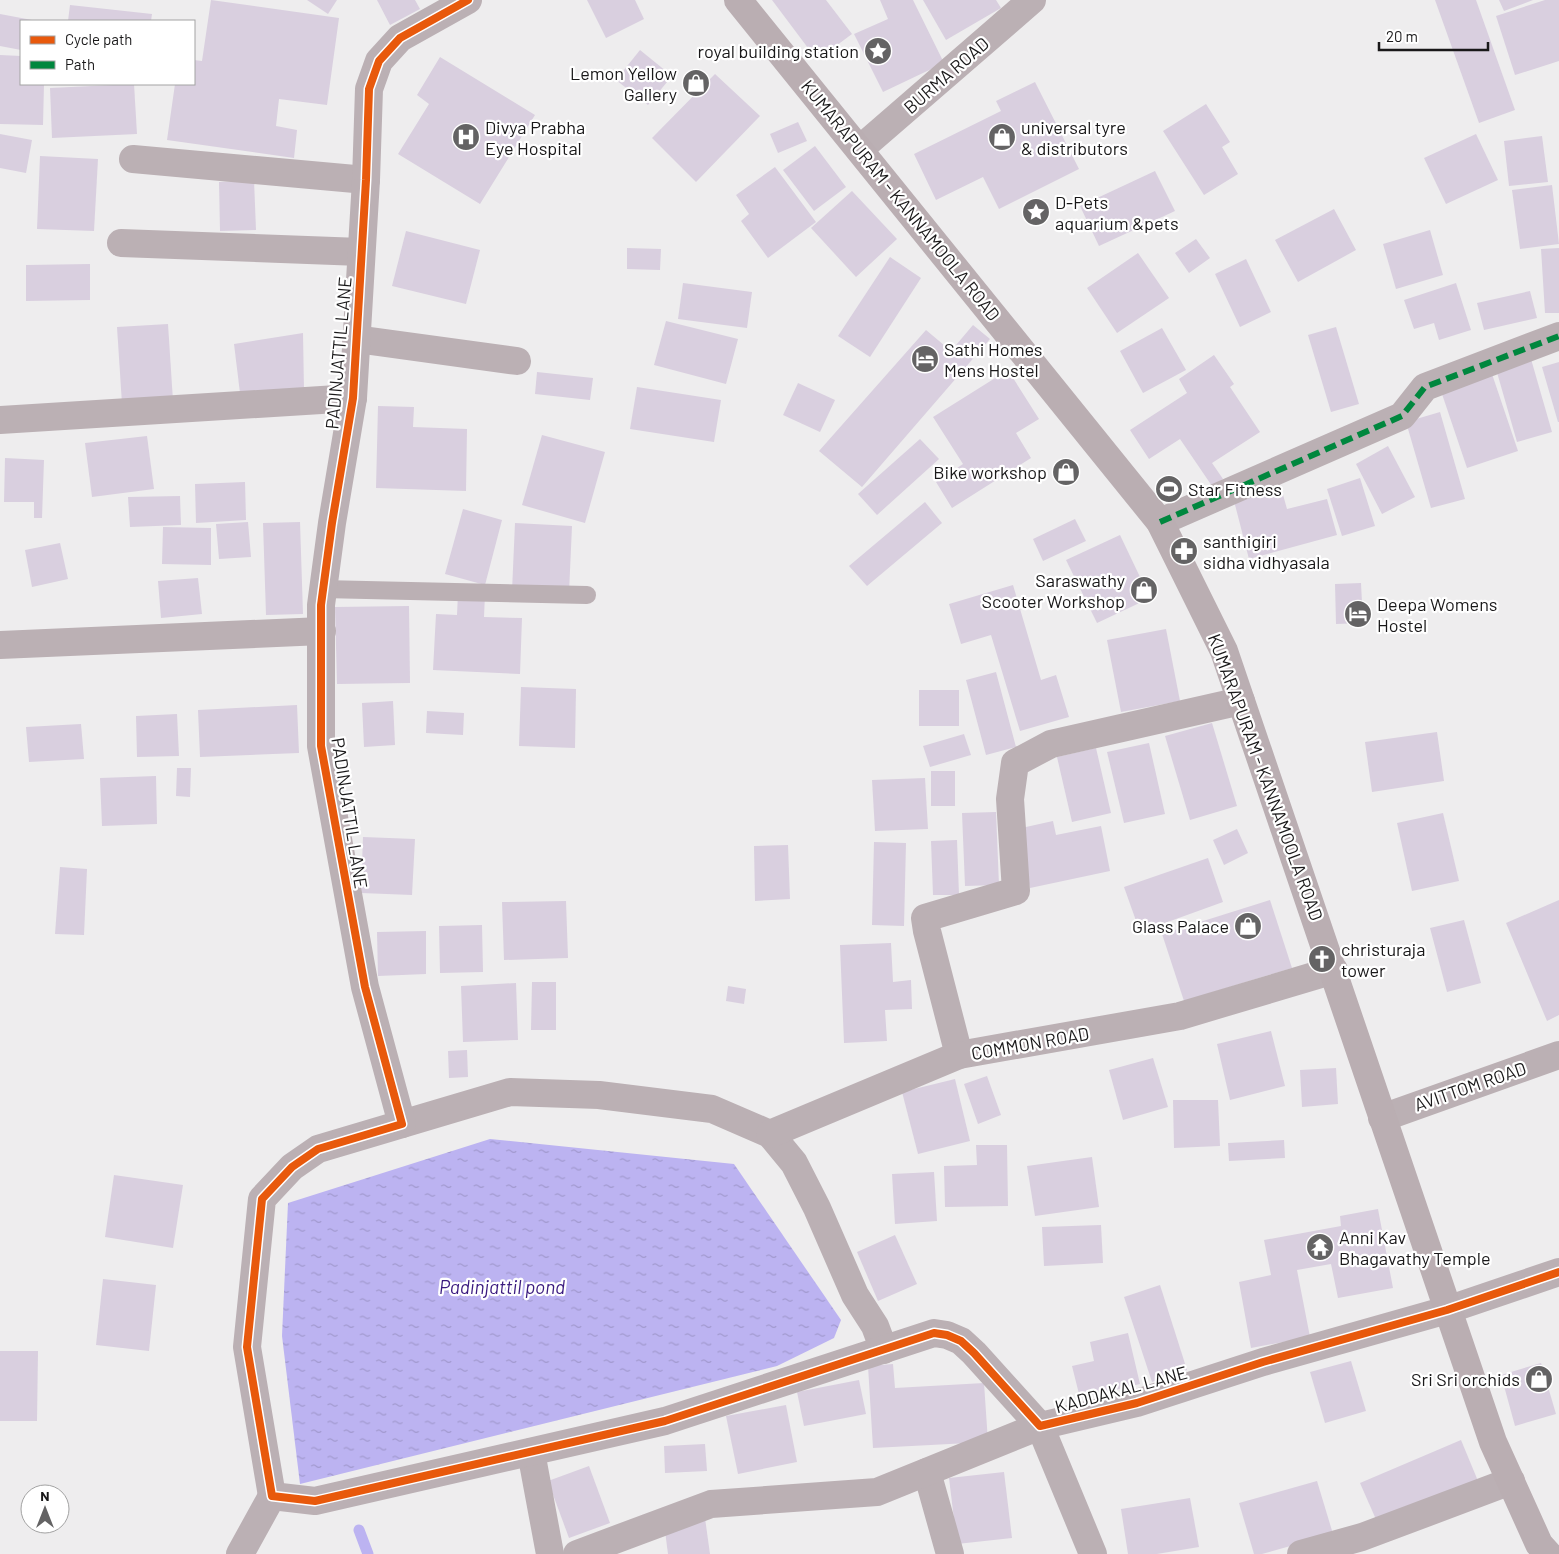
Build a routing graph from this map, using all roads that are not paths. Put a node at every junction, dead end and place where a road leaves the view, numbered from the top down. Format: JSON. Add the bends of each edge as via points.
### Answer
{"nodes":[{"id":1,"x":468,"y":0,"type":"edge"},
{"id":2,"x":738,"y":0,"type":"edge"},
{"id":3,"x":1032,"y":0,"type":"edge"},
{"id":4,"x":860,"y":149,"type":"junction"},
{"id":5,"x":133,"y":159,"type":"dead end"},
{"id":6,"x":366,"y":180,"type":"junction"},
{"id":7,"x":121,"y":243,"type":"dead end"},
{"id":8,"x":361,"y":252,"type":"junction"},
{"id":9,"x":1559,"y":336,"type":"edge"},
{"id":10,"x":356,"y":339,"type":"junction"},
{"id":11,"x":517,"y":361,"type":"dead end"},
{"id":12,"x":353,"y":398,"type":"junction"},
{"id":13,"x":0,"y":420,"type":"edge"},
{"id":14,"x":1160,"y":522,"type":"junction"},
{"id":15,"x":322,"y":589,"type":"junction"},
{"id":16,"x":587,"y":595,"type":"dead end"},
{"id":17,"x":322,"y":631,"type":"junction"},
{"id":18,"x":0,"y":646,"type":"edge"},
{"id":19,"x":1241,"y":700,"type":"junction"},
{"id":20,"x":1334,"y":970,"type":"junction"},
{"id":21,"x":960,"y":1055,"type":"junction"},
{"id":22,"x":1559,"y":1055,"type":"edge"},
{"id":23,"x":1382,"y":1118,"type":"junction"},
{"id":24,"x":402,"y":1124,"type":"junction"},
{"id":25,"x":770,"y":1134,"type":"junction"},
{"id":26,"x":1559,"y":1272,"type":"edge"},
{"id":27,"x":1448,"y":1310,"type":"junction"},
{"id":28,"x":884,"y":1350,"type":"junction"},
{"id":29,"x":1040,"y":1426,"type":"junction"},
{"id":30,"x":530,"y":1452,"type":"junction"},
{"id":31,"x":927,"y":1472,"type":"junction"},
{"id":32,"x":1511,"y":1481,"type":"junction"},
{"id":33,"x":272,"y":1496,"type":"junction"},
{"id":34,"x":240,"y":1554,"type":"edge"},
{"id":35,"x":550,"y":1554,"type":"edge"},
{"id":36,"x":577,"y":1554,"type":"edge"},
{"id":37,"x":950,"y":1554,"type":"edge"},
{"id":38,"x":1093,"y":1554,"type":"edge"},
{"id":39,"x":1301,"y":1554,"type":"edge"},
{"id":40,"x":1548,"y":1554,"type":"edge"}],
"edges":[{"from":1,"to":6,"type":"street","name":"PADINJATTIL LANE","via":[[400,38],[379,61],[369,89]]},
{"from":2,"to":4,"type":"main road","name":"KUMARAPURAM - KANNAMOOLA ROAD"},
{"from":3,"to":4,"type":"street","name":"BURMA ROAD"},
{"from":4,"to":14,"type":"main road","name":"KUMARAPURAM - KANNAMOOLA ROAD"},
{"from":5,"to":6,"type":"street"},
{"from":6,"to":8,"type":"street","name":"PADINJATTIL LANE"},
{"from":7,"to":8,"type":"street"},
{"from":8,"to":10,"type":"street","name":"PADINJATTIL LANE"},
{"from":9,"to":14,"type":"street","via":[[1425,386],[1402,416]]},
{"from":10,"to":11,"type":"street"},
{"from":10,"to":12,"type":"street","name":"PADINJATTIL LANE"},
{"from":12,"to":13,"type":"street"},
{"from":12,"to":15,"type":"street","name":"PADINJATTIL LANE"},
{"from":14,"to":19,"type":"main road","name":"KUMARAPURAM - KANNAMOOLA ROAD","via":[[1224,651]]},
{"from":15,"to":16,"type":"lane"},
{"from":15,"to":17,"type":"street","name":"PADINJATTIL LANE"},
{"from":17,"to":18,"type":"street"},
{"from":17,"to":24,"type":"street","name":"PADINJATTIL LANE","via":[[321,746],[365,987]]},
{"from":19,"to":20,"type":"main road","name":"KUMARAPURAM - KANNAMOOLA ROAD"},
{"from":19,"to":21,"type":"street","name":"COMMON ROAD","via":[[1051,744],[1015,763],[1010,799],[1016,891],[926,918]]},
{"from":20,"to":21,"type":"street","name":"COMMON ROAD","via":[[1180,1016]]},
{"from":20,"to":23,"type":"main road","name":"KUMARAPURAM - KANNAMOOLA ROAD"},
{"from":21,"to":25,"type":"street"},
{"from":22,"to":23,"type":"street","name":"AVITTOM ROAD"},
{"from":23,"to":27,"type":"main road","name":"KUMARAPURAM - KANNAMOOLA ROAD"},
{"from":24,"to":25,"type":"street","via":[[510,1092],[599,1095],[712,1109]]},
{"from":24,"to":33,"type":"street","via":[[318,1149],[292,1167],[262,1199],[247,1347]]},
{"from":25,"to":28,"type":"street","via":[[794,1162]]},
{"from":26,"to":27,"type":"street","name":"KADDAKAL LANE"},
{"from":27,"to":29,"type":"street","name":"KADDAKAL LANE","via":[[1263,1362],[1137,1404]]},
{"from":27,"to":32,"type":"main road","name":"KUMARAPURAM - KANNAMOOLA ROAD","via":[[1493,1442]]},
{"from":28,"to":29,"type":"street","name":"KADDAKAL LANE","via":[[934,1333],[961,1340]]},
{"from":28,"to":30,"type":"street","name":"KADDAKAL LANE","via":[[665,1421]]},
{"from":29,"to":31,"type":"street"},
{"from":29,"to":38,"type":"street"},
{"from":30,"to":33,"type":"street","name":"KADDAKAL LANE","via":[[315,1501]]},
{"from":30,"to":35,"type":"street"},
{"from":31,"to":36,"type":"street","via":[[876,1492],[711,1504]]},
{"from":31,"to":37,"type":"street"},
{"from":32,"to":39,"type":"street","via":[[1362,1537]]},
{"from":32,"to":40,"type":"main road","name":"KUMARAPURAM - KANNAMOOLA ROAD","via":[[1539,1544]]},
{"from":33,"to":34,"type":"street"}]}
